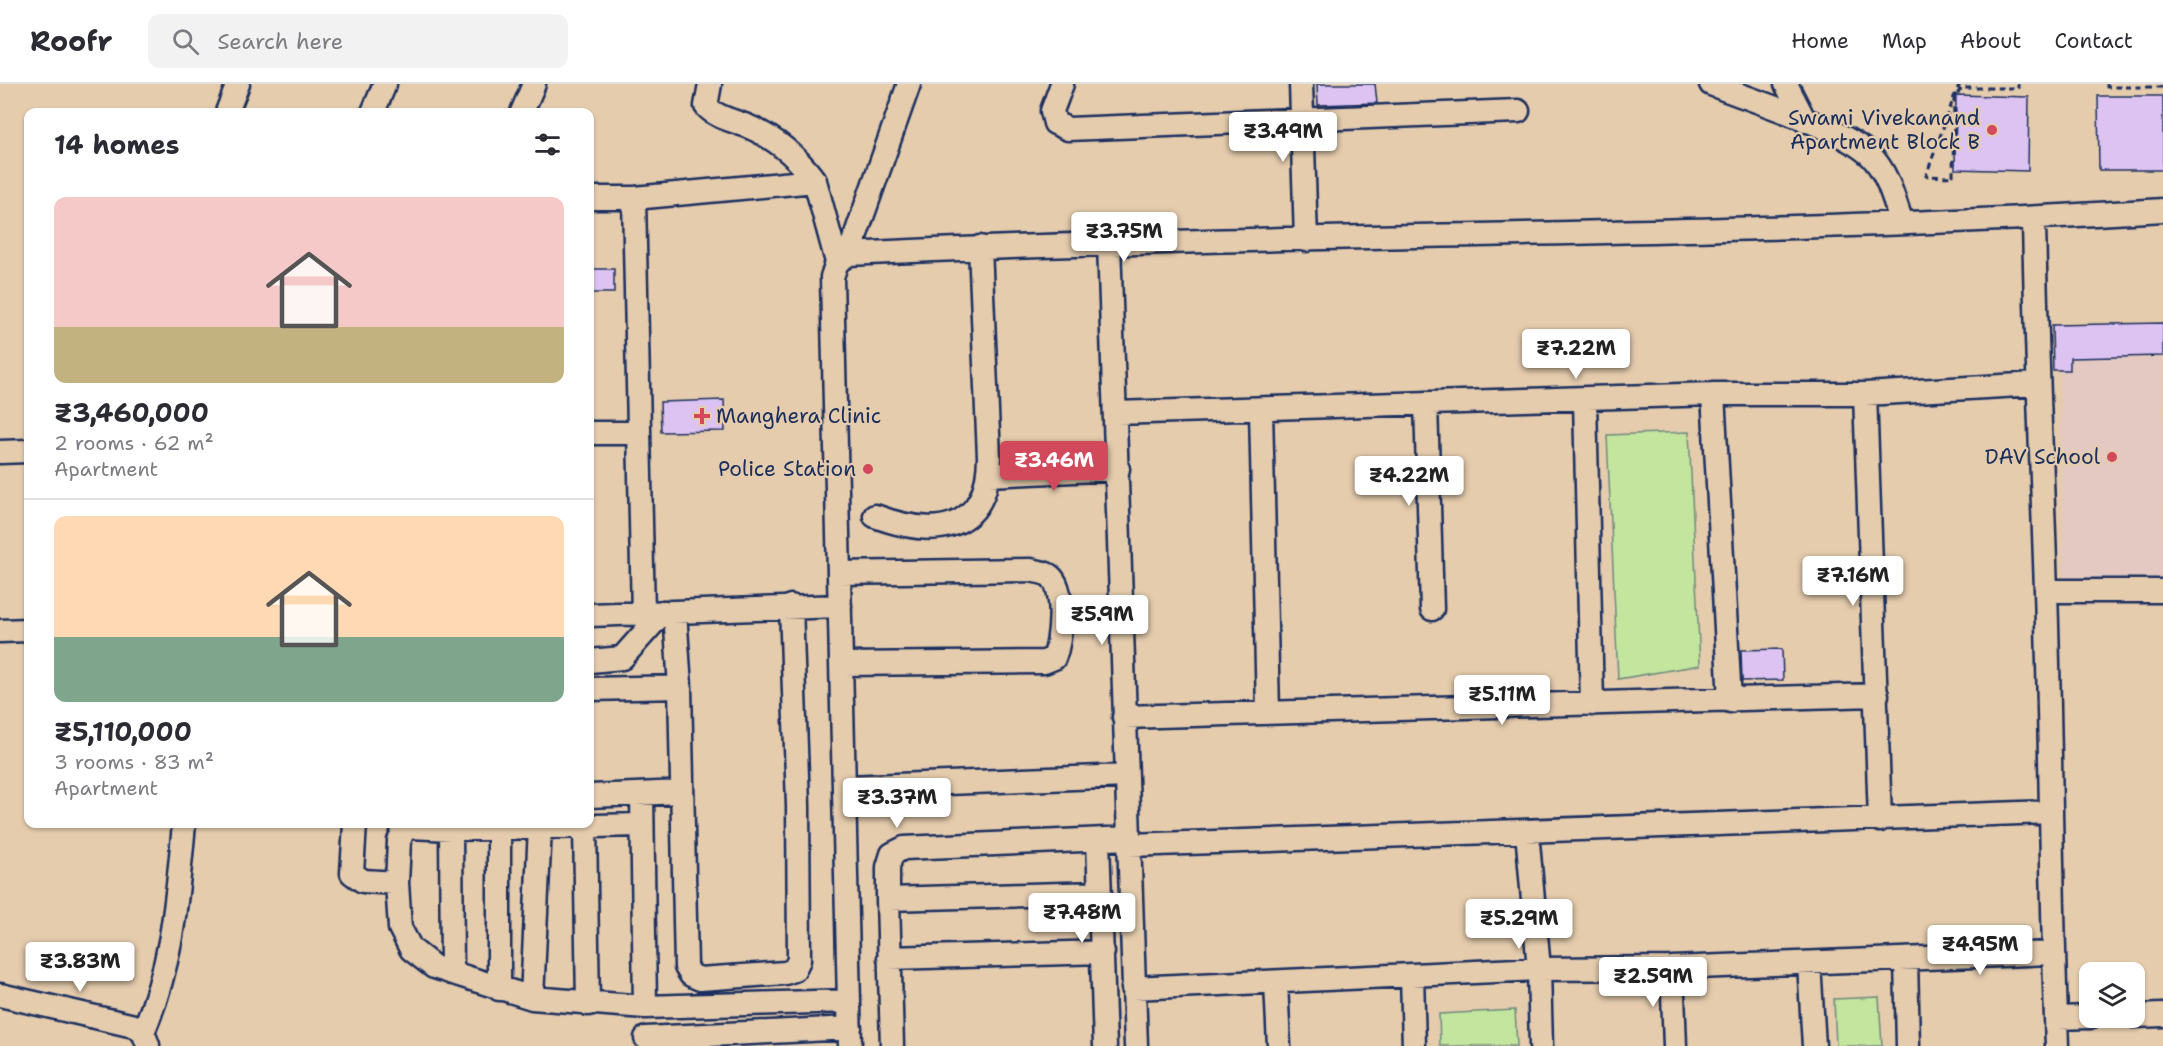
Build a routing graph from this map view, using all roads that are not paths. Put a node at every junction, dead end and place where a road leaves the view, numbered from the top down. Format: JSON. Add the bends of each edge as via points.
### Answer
{"nodes":[{"id":1,"x":238,"y":84,"type":"edge"},
{"id":2,"x":385,"y":84,"type":"edge"},
{"id":3,"x":534,"y":84,"type":"edge"},
{"id":4,"x":710,"y":84,"type":"edge"},
{"id":5,"x":909,"y":84,"type":"edge"},
{"id":6,"x":1062,"y":84,"type":"edge"},
{"id":7,"x":1301,"y":84,"type":"edge"},
{"id":8,"x":1711,"y":84,"type":"edge"},
{"id":9,"x":1762,"y":84,"type":"edge"},
{"id":10,"x":1786,"y":84,"type":"edge"},
{"id":11,"x":1734,"y":93,"type":"junction"},
{"id":12,"x":229,"y":108,"type":"edge"},
{"id":13,"x":375,"y":108,"type":"edge"},
{"id":14,"x":524,"y":108,"type":"edge"},
{"id":15,"x":1518,"y":111,"type":"dead end"},
{"id":16,"x":1303,"y":121,"type":"junction"},
{"id":17,"x":1805,"y":122,"type":"junction"},
{"id":18,"x":815,"y":181,"type":"junction"},
{"id":19,"x":594,"y":198,"type":"edge"},
{"id":20,"x":634,"y":198,"type":"junction"},
{"id":21,"x":2163,"y":210,"type":"edge"},
{"id":22,"x":2034,"y":219,"type":"junction"},
{"id":23,"x":1902,"y":223,"type":"junction"},
{"id":24,"x":1306,"y":240,"type":"junction"},
{"id":25,"x":1109,"y":243,"type":"junction"},
{"id":26,"x":980,"y":247,"type":"junction"},
{"id":27,"x":843,"y":258,"type":"junction"},
{"id":28,"x":2037,"y":384,"type":"junction"},
{"id":29,"x":1713,"y":394,"type":"junction"},
{"id":30,"x":1865,"y":394,"type":"junction"},
{"id":31,"x":1585,"y":400,"type":"junction"},
{"id":32,"x":1426,"y":403,"type":"junction"},
{"id":33,"x":1261,"y":410,"type":"junction"},
{"id":34,"x":1116,"y":413,"type":"junction"},
{"id":35,"x":639,"y":433,"type":"junction"},
{"id":36,"x":594,"y":434,"type":"edge"},
{"id":37,"x":24,"y":451,"type":"edge"},
{"id":38,"x":0,"y":452,"type":"edge"},
{"id":39,"x":1118,"y":470,"type":"junction"},
{"id":40,"x":988,"y":475,"type":"junction"},
{"id":41,"x":874,"y":516,"type":"dead end"},
{"id":42,"x":838,"y":573,"type":"junction"},
{"id":43,"x":2046,"y":591,"type":"junction"},
{"id":44,"x":2163,"y":591,"type":"edge"},
{"id":45,"x":791,"y":606,"type":"junction"},
{"id":46,"x":840,"y":606,"type":"junction"},
{"id":47,"x":1432,"y":609,"type":"dead end"},
{"id":48,"x":660,"y":612,"type":"junction"},
{"id":49,"x":594,"y":615,"type":"edge"},
{"id":50,"x":24,"y":630,"type":"edge"},
{"id":51,"x":0,"y":631,"type":"edge"},
{"id":52,"x":594,"y":662,"type":"edge"},
{"id":53,"x":841,"y":664,"type":"junction"},
{"id":54,"x":680,"y":687,"type":"junction"},
{"id":55,"x":594,"y":689,"type":"edge"},
{"id":56,"x":1877,"y":695,"type":"junction"},
{"id":57,"x":1730,"y":700,"type":"junction"},
{"id":58,"x":1592,"y":704,"type":"junction"},
{"id":59,"x":1268,"y":712,"type":"junction"},
{"id":60,"x":1124,"y":717,"type":"junction"},
{"id":61,"x":1127,"y":776,"type":"junction"},
{"id":62,"x":845,"y":787,"type":"junction"},
{"id":63,"x":681,"y":792,"type":"junction"},
{"id":64,"x":642,"y":794,"type":"junction"},
{"id":65,"x":594,"y":796,"type":"edge"},
{"id":66,"x":2051,"y":812,"type":"junction"},
{"id":67,"x":1880,"y":820,"type":"junction"},
{"id":68,"x":642,"y":825,"type":"junction"},
{"id":69,"x":594,"y":826,"type":"edge"},
{"id":70,"x":184,"y":828,"type":"edge"},
{"id":71,"x":355,"y":828,"type":"edge"},
{"id":72,"x":409,"y":828,"type":"edge"},
{"id":73,"x":430,"y":828,"type":"edge"},
{"id":74,"x":499,"y":828,"type":"joint"},
{"id":75,"x":540,"y":828,"type":"edge"},
{"id":76,"x":585,"y":828,"type":"edge"},
{"id":77,"x":451,"y":829,"type":"junction"},
{"id":78,"x":1527,"y":831,"type":"junction"},
{"id":79,"x":1098,"y":840,"type":"junction"},
{"id":80,"x":1129,"y":842,"type":"junction"},
{"id":81,"x":397,"y":883,"type":"junction"},
{"id":82,"x":1100,"y":893,"type":"junction"},
{"id":83,"x":888,"y":899,"type":"junction"},
{"id":84,"x":1103,"y":952,"type":"junction"},
{"id":85,"x":2052,"y":953,"type":"junction"},
{"id":86,"x":889,"y":958,"type":"junction"},
{"id":87,"x":1906,"y":959,"type":"junction"},
{"id":88,"x":1809,"y":963,"type":"junction"},
{"id":89,"x":1672,"y":968,"type":"junction"},
{"id":90,"x":1539,"y":969,"type":"junction"},
{"id":91,"x":452,"y":973,"type":"junction"},
{"id":92,"x":1412,"y":976,"type":"junction"},
{"id":93,"x":1276,"y":983,"type":"junction"},
{"id":94,"x":1133,"y":988,"type":"junction"},
{"id":95,"x":499,"y":989,"type":"junction"},
{"id":96,"x":0,"y":995,"type":"edge"},
{"id":97,"x":532,"y":998,"type":"junction"},
{"id":98,"x":849,"y":1001,"type":"junction"},
{"id":99,"x":588,"y":1004,"type":"junction"},
{"id":100,"x":645,"y":1007,"type":"junction"},
{"id":101,"x":2163,"y":1015,"type":"edge"},
{"id":102,"x":2145,"y":1016,"type":"edge"},
{"id":103,"x":2079,"y":1017,"type":"edge"},
{"id":104,"x":2056,"y":1018,"type":"junction"},
{"id":105,"x":850,"y":1037,"type":"edge"},
{"id":106,"x":646,"y":1038,"type":"dead end"},
{"id":107,"x":146,"y":1039,"type":"edge"},
{"id":108,"x":892,"y":1046,"type":"edge"},
{"id":109,"x":1106,"y":1046,"type":"edge"},
{"id":110,"x":1136,"y":1046,"type":"edge"},
{"id":111,"x":1279,"y":1046,"type":"edge"},
{"id":112,"x":1414,"y":1046,"type":"edge"},
{"id":113,"x":1541,"y":1046,"type":"edge"},
{"id":114,"x":1675,"y":1046,"type":"edge"},
{"id":115,"x":1814,"y":1046,"type":"edge"},
{"id":116,"x":1908,"y":1046,"type":"edge"},
{"id":117,"x":2057,"y":1046,"type":"edge"}],
"edges":[{"from":1,"to":12,"type":"street"},
{"from":2,"to":13,"type":"street"},
{"from":3,"to":14,"type":"street"},
{"from":4,"to":18,"type":"street","via":[[706,106],[713,114],[774,140],[798,158]]},
{"from":5,"to":27,"type":"street"},
{"from":6,"to":16,"type":"street","via":[[1052,111],[1055,123],[1068,129]]},
{"from":7,"to":16,"type":"street"},
{"from":8,"to":11,"type":"street"},
{"from":9,"to":11,"type":"street"},
{"from":10,"to":17,"type":"street"},
{"from":11,"to":17,"type":"street"},
{"from":15,"to":16,"type":"street"},
{"from":16,"to":24,"type":"street"},
{"from":17,"to":23,"type":"street","via":[[1842,136],[1871,156],[1889,184]]},
{"from":18,"to":20,"type":"street"},
{"from":18,"to":27,"type":"street"},
{"from":19,"to":20,"type":"street"},
{"from":20,"to":35,"type":"street"},
{"from":21,"to":22,"type":"street"},
{"from":22,"to":23,"type":"street"},
{"from":22,"to":28,"type":"street"},
{"from":23,"to":24,"type":"street"},
{"from":24,"to":25,"type":"street"},
{"from":25,"to":26,"type":"street"},
{"from":25,"to":34,"type":"street"},
{"from":26,"to":27,"type":"street"},
{"from":26,"to":40,"type":"street"},
{"from":27,"to":42,"type":"street","via":[[832,277]]},
{"from":28,"to":30,"type":"street"},
{"from":28,"to":43,"type":"street"},
{"from":29,"to":30,"type":"street"},
{"from":29,"to":31,"type":"street"},
{"from":29,"to":57,"type":"street"},
{"from":30,"to":56,"type":"street"},
{"from":31,"to":32,"type":"street"},
{"from":31,"to":58,"type":"street"},
{"from":32,"to":33,"type":"street"},
{"from":32,"to":47,"type":"street"},
{"from":33,"to":34,"type":"street"},
{"from":33,"to":59,"type":"street"},
{"from":34,"to":39,"type":"street"},
{"from":35,"to":36,"type":"street"},
{"from":35,"to":48,"type":"street"},
{"from":37,"to":38,"type":"street"},
{"from":39,"to":40,"type":"street"},
{"from":39,"to":60,"type":"street"},
{"from":40,"to":41,"type":"street","via":[[984,494],[972,514],[952,524],[924,529]]},
{"from":42,"to":46,"type":"street"},
{"from":42,"to":53,"type":"street","via":[[1031,570],[1049,575],[1058,585],[1060,602],[1059,647],[1054,658],[1044,662]]},
{"from":43,"to":44,"type":"street"},
{"from":43,"to":66,"type":"street"},
{"from":45,"to":46,"type":"street"},
{"from":45,"to":48,"type":"street"},
{"from":45,"to":63,"type":"street","via":[[798,805],[799,960],[794,970],[700,979],[691,975],[686,967]]},
{"from":46,"to":53,"type":"street"},
{"from":48,"to":49,"type":"street"},
{"from":48,"to":52,"type":"street","via":[[622,658]]},
{"from":48,"to":54,"type":"street"},
{"from":50,"to":51,"type":"street"},
{"from":53,"to":62,"type":"street"},
{"from":54,"to":55,"type":"street"},
{"from":54,"to":63,"type":"street"},
{"from":56,"to":57,"type":"street"},
{"from":56,"to":67,"type":"street"},
{"from":57,"to":58,"type":"street"},
{"from":58,"to":59,"type":"street"},
{"from":59,"to":60,"type":"street"},
{"from":60,"to":61,"type":"street"},
{"from":61,"to":62,"type":"street"},
{"from":61,"to":80,"type":"street"},
{"from":62,"to":98,"type":"street"},
{"from":63,"to":64,"type":"street"},
{"from":64,"to":65,"type":"street"},
{"from":64,"to":68,"type":"street"},
{"from":66,"to":67,"type":"street"},
{"from":66,"to":85,"type":"street"},
{"from":67,"to":78,"type":"street"},
{"from":68,"to":69,"type":"street"},
{"from":68,"to":100,"type":"street"},
{"from":70,"to":107,"type":"street","via":[[170,948]]},
{"from":71,"to":81,"type":"street","via":[[352,873],[363,881]]},
{"from":72,"to":81,"type":"street","via":[[399,841]]},
{"from":73,"to":77,"type":"street"},
{"from":74,"to":77,"type":"street"},
{"from":74,"to":95,"type":"street"},
{"from":75,"to":97,"type":"street"},
{"from":76,"to":99,"type":"street"},
{"from":77,"to":91,"type":"street"},
{"from":78,"to":80,"type":"street"},
{"from":78,"to":90,"type":"street"},
{"from":79,"to":80,"type":"street"},
{"from":79,"to":82,"type":"street"},
{"from":79,"to":83,"type":"street","via":[[904,848],[892,854]]},
{"from":80,"to":94,"type":"street"},
{"from":81,"to":91,"type":"street","via":[[400,928],[411,950],[434,967]]},
{"from":82,"to":83,"type":"street"},
{"from":82,"to":84,"type":"street"},
{"from":83,"to":86,"type":"street"},
{"from":84,"to":86,"type":"street"},
{"from":84,"to":109,"type":"street"},
{"from":85,"to":87,"type":"street"},
{"from":85,"to":104,"type":"street"},
{"from":86,"to":108,"type":"street"},
{"from":87,"to":88,"type":"street"},
{"from":87,"to":116,"type":"street"},
{"from":88,"to":89,"type":"street"},
{"from":88,"to":115,"type":"street"},
{"from":89,"to":90,"type":"street"},
{"from":89,"to":114,"type":"street"},
{"from":90,"to":92,"type":"street"},
{"from":90,"to":113,"type":"street"},
{"from":91,"to":95,"type":"street"},
{"from":92,"to":93,"type":"street"},
{"from":92,"to":112,"type":"street"},
{"from":93,"to":94,"type":"street"},
{"from":93,"to":111,"type":"street"},
{"from":94,"to":110,"type":"street"},
{"from":95,"to":97,"type":"street"},
{"from":96,"to":107,"type":"street","via":[[134,1026]]},
{"from":97,"to":99,"type":"street"},
{"from":98,"to":100,"type":"street"},
{"from":98,"to":105,"type":"street"},
{"from":99,"to":100,"type":"street"},
{"from":101,"to":102,"type":"street"},
{"from":103,"to":104,"type":"street"},
{"from":104,"to":117,"type":"street"},
{"from":105,"to":106,"type":"street"}]}
